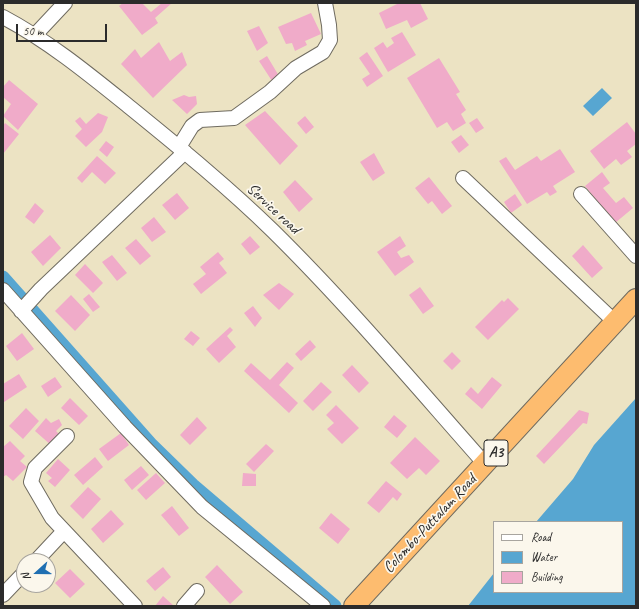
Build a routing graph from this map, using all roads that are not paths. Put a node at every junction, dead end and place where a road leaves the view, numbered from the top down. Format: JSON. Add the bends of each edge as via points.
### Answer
{"nodes":[{"id":1,"x":65,"y":3,"type":"edge"},
{"id":2,"x":325,"y":3,"type":"edge"},
{"id":3,"x":4,"y":19,"type":"edge"},
{"id":4,"x":35,"y":34,"type":"junction"},
{"id":5,"x":182,"y":149,"type":"junction"},
{"id":6,"x":463,"y":178,"type":"dead end"},
{"id":7,"x":581,"y":194,"type":"dead end"},
{"id":8,"x":636,"y":256,"type":"edge"},
{"id":9,"x":3,"y":290,"type":"edge"},
{"id":10,"x":636,"y":299,"type":"edge"},
{"id":11,"x":22,"y":310,"type":"junction"},
{"id":12,"x":615,"y":322,"type":"junction"},
{"id":13,"x":67,"y":436,"type":"dead end"},
{"id":14,"x":485,"y":464,"type":"junction"},
{"id":15,"x":64,"y":531,"type":"junction"},
{"id":16,"x":43,"y":553,"type":"edge"},
{"id":17,"x":16,"y":581,"type":"edge"},
{"id":18,"x":197,"y":591,"type":"dead end"},
{"id":19,"x":3,"y":595,"type":"edge"},
{"id":20,"x":135,"y":606,"type":"edge"},
{"id":21,"x":184,"y":606,"type":"edge"},
{"id":22,"x":323,"y":606,"type":"edge"},
{"id":23,"x":354,"y":606,"type":"edge"}],
"edges":[{"from":1,"to":4,"type":"street"},
{"from":2,"to":5,"type":"street","via":[[330,40],[323,52],[296,68],[270,92],[234,118],[200,120],[192,126]]},
{"from":3,"to":4,"type":"street","name":"Service road"},
{"from":4,"to":5,"type":"street","name":"Service road"},
{"from":5,"to":11,"type":"street"},
{"from":5,"to":14,"type":"street","name":"Service road","via":[[272,230],[341,301]]},
{"from":6,"to":12,"type":"street"},
{"from":7,"to":8,"type":"street"},
{"from":9,"to":11,"type":"street"},
{"from":10,"to":12,"type":"highway","name":"Colombo-Puttalam Road","number":"A3"},
{"from":11,"to":22,"type":"street","via":[[125,427],[202,507]]},
{"from":12,"to":14,"type":"highway","name":"Colombo-Puttalam Road","number":"A3"},
{"from":13,"to":15,"type":"street","via":[[35,468],[31,482],[52,518]]},
{"from":14,"to":23,"type":"highway","name":"Colombo-Puttalam Road","number":"A3"},
{"from":15,"to":16,"type":"street"},
{"from":15,"to":20,"type":"street"},
{"from":17,"to":19,"type":"street"},
{"from":18,"to":21,"type":"street"}]}
